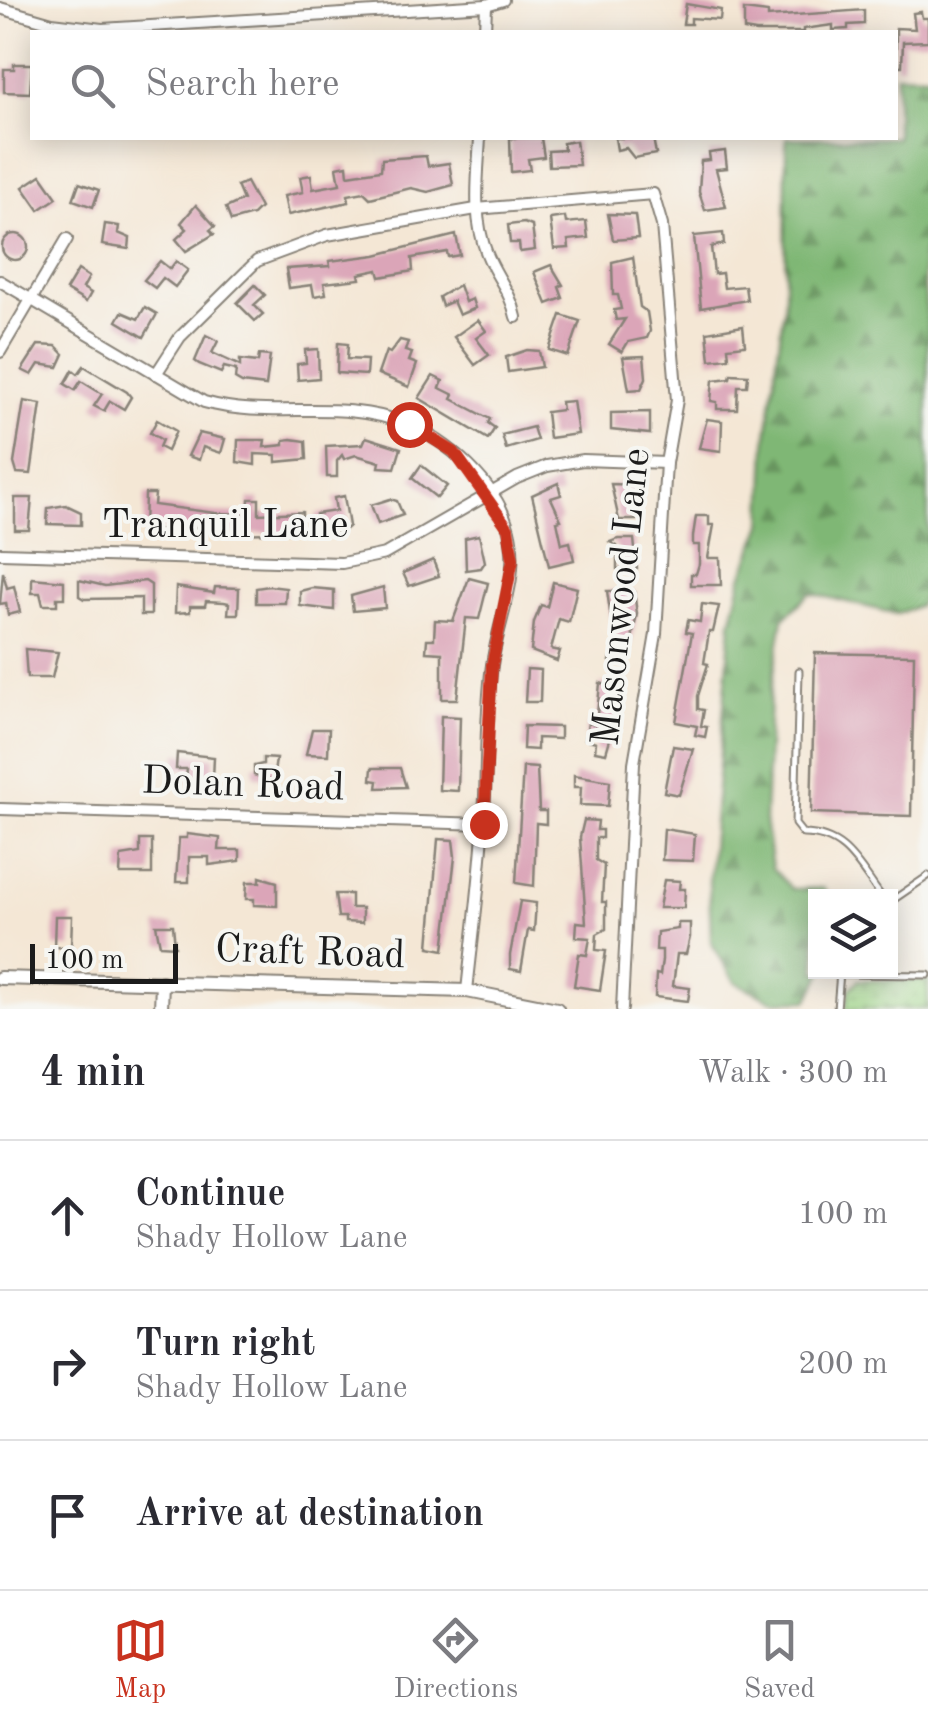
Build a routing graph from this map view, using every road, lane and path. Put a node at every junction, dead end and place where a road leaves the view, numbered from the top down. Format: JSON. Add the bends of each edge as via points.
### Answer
{"nodes":[{"id":1,"x":503,"y":0,"type":"edge"},
{"id":2,"x":486,"y":5,"type":"junction"},
{"id":3,"x":0,"y":8,"type":"edge"},
{"id":4,"x":485,"y":30,"type":"edge"},
{"id":5,"x":480,"y":140,"type":"edge"},
{"id":6,"x":476,"y":209,"type":"junction"},
{"id":7,"x":67,"y":239,"type":"dead end"},
{"id":8,"x":0,"y":281,"type":"edge"},
{"id":9,"x":30,"y":299,"type":"junction"},
{"id":10,"x":516,"y":317,"type":"dead end"},
{"id":11,"x":0,"y":352,"type":"edge"},
{"id":12,"x":156,"y":374,"type":"junction"},
{"id":13,"x":666,"y":463,"type":"junction"},
{"id":14,"x":488,"y":494,"type":"junction"},
{"id":15,"x":0,"y":553,"type":"edge"},
{"id":16,"x":799,"y":671,"type":"dead end"},
{"id":17,"x":0,"y":809,"type":"edge"},
{"id":18,"x":484,"y":824,"type":"junction"},
{"id":19,"x":928,"y":876,"type":"edge"},
{"id":20,"x":876,"y":889,"type":"edge"},
{"id":21,"x":898,"y":897,"type":"edge"},
{"id":22,"x":898,"y":974,"type":"edge"},
{"id":23,"x":928,"y":975,"type":"edge"},
{"id":24,"x":0,"y":978,"type":"edge"},
{"id":25,"x":840,"y":979,"type":"edge"},
{"id":26,"x":162,"y":982,"type":"junction"},
{"id":27,"x":466,"y":992,"type":"junction"},
{"id":28,"x":161,"y":1009,"type":"edge"},
{"id":29,"x":557,"y":1009,"type":"edge"},
{"id":30,"x":622,"y":1009,"type":"edge"},
{"id":31,"x":837,"y":1009,"type":"edge"}],
"edges":[{"from":1,"to":2,"type":"street"},
{"from":2,"to":3,"type":"street","via":[[102,28]]},
{"from":2,"to":4,"type":"street"},
{"from":5,"to":6,"type":"street"},
{"from":6,"to":10,"type":"street","via":[[486,253]]},
{"from":6,"to":12,"type":"street","via":[[328,235],[258,261],[180,337]]},
{"from":6,"to":13,"type":"street","name":"Masonwood Lane","via":[[653,194],[676,358]]},
{"from":7,"to":9,"type":"street"},
{"from":8,"to":9,"type":"street"},
{"from":9,"to":11,"type":"street"},
{"from":9,"to":12,"type":"street"},
{"from":12,"to":14,"type":"street","via":[[204,402],[238,412],[382,414],[454,452]]},
{"from":13,"to":14,"type":"street","name":"Tranquil Lane","via":[[584,460],[548,466]]},
{"from":13,"to":30,"type":"street","name":"Masonwood Lane","via":[[656,634],[634,763]]},
{"from":14,"to":15,"type":"street","name":"Tranquil Lane","via":[[385,554],[342,563]]},
{"from":14,"to":18,"type":"street","via":[[508,528],[513,559],[492,665]]},
{"from":16,"to":20,"type":"lane","via":[[795,824],[802,834],[842,843]]},
{"from":17,"to":18,"type":"street","name":"Dolan Road"},
{"from":18,"to":27,"type":"street"},
{"from":19,"to":21,"type":"lane"},
{"from":22,"to":23,"type":"lane"},
{"from":24,"to":26,"type":"street","name":"Craft Road"},
{"from":25,"to":31,"type":"lane"},
{"from":26,"to":27,"type":"street","name":"Craft Road"},
{"from":26,"to":28,"type":"street"},
{"from":27,"to":29,"type":"street","name":"Craft Road"}]}
